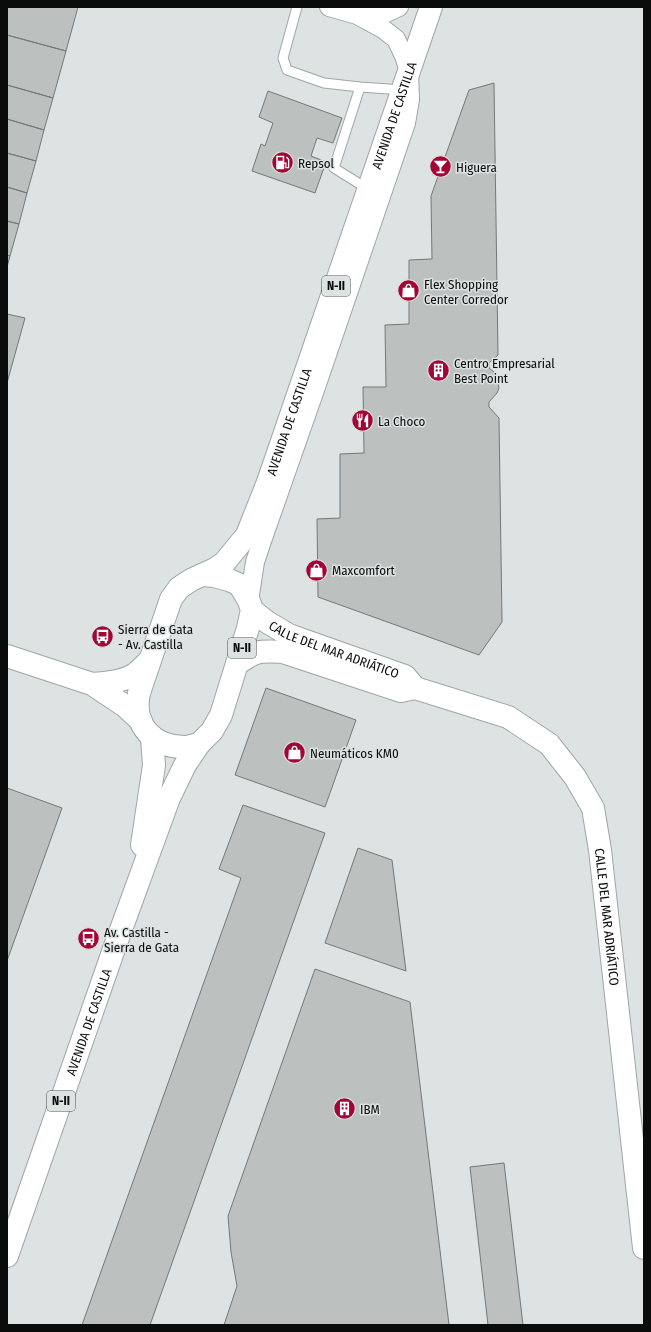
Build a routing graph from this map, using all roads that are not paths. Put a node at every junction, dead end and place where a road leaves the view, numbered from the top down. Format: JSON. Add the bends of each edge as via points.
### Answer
{"nodes":[{"id":1,"x":297,"y":7,"type":"edge"},
{"id":2,"x":328,"y":7,"type":"edge"},
{"id":3,"x":399,"y":7,"type":"edge"},
{"id":4,"x":431,"y":7,"type":"edge"},
{"id":5,"x":357,"y":15,"type":"junction"},
{"id":6,"x":406,"y":80,"type":"junction"},
{"id":7,"x":360,"y":88,"type":"junction"},
{"id":8,"x":369,"y":190,"type":"junction"},
{"id":9,"x":202,"y":575,"type":"junction"},
{"id":10,"x":250,"y":605,"type":"junction"},
{"id":11,"x":7,"y":656,"type":"edge"},
{"id":12,"x":150,"y":661,"type":"junction"},
{"id":13,"x":237,"y":664,"type":"junction"},
{"id":14,"x":92,"y":684,"type":"junction"},
{"id":15,"x":415,"y":688,"type":"junction"},
{"id":16,"x":146,"y":729,"type":"junction"},
{"id":17,"x":199,"y":744,"type":"junction"},
{"id":18,"x":131,"y":901,"type":"junction"},
{"id":19,"x":644,"y":1248,"type":"edge"},
{"id":20,"x":7,"y":1256,"type":"edge"}],
"edges":[{"from":1,"to":7,"type":"lane","via":[[283,58],[287,70],[324,83]]},
{"from":2,"to":5,"type":"street"},
{"from":3,"to":5,"type":"street","via":[[384,14]]},
{"from":4,"to":6,"type":"main road","number":"N-II"},
{"from":5,"to":6,"type":"street","via":[[396,39],[404,56]]},
{"from":6,"to":7,"type":"lane"},
{"from":6,"to":8,"type":"main road","name":"AVENIDA DE CASTILLA","number":"N-II"},
{"from":6,"to":10,"type":"street","name":"AVENIDA DE CASTILLA","number":"N-II","via":[[410,100],[406,123],[255,562]]},
{"from":7,"to":8,"type":"lane","via":[[334,168]]},
{"from":8,"to":9,"type":"main road","name":"AVENIDA DE CASTILLA","number":"N-II","via":[[268,482],[247,535],[224,564]]},
{"from":9,"to":10,"type":"main road","name":"CALLE DEL MAR ADRIÁTICO","via":[[238,584]]},
{"from":9,"to":12,"type":"main road","number":"N-II","via":[[179,588],[171,599]]},
{"from":10,"to":13,"type":"main road","number":"N-II","via":[[248,628]]},
{"from":10,"to":15,"type":"main road","name":"CALLE DEL MAR ADRIÁTICO","via":[[267,622],[289,635],[405,676]]},
{"from":11,"to":14,"type":"main road"},
{"from":12,"to":14,"type":"main road","via":[[135,674],[115,682]]},
{"from":12,"to":16,"type":"main road","number":"N-II","via":[[136,704]]},
{"from":13,"to":15,"type":"main road","name":"CALLE DEL MAR ADRIÁTICO","via":[[262,651],[283,652],[400,691]]},
{"from":13,"to":17,"type":"main road","number":"N-II","via":[[220,715],[212,731]]},
{"from":14,"to":16,"type":"main road","via":[[126,706]]},
{"from":15,"to":19,"type":"main road","name":"CALLE DEL MAR ADRIÁTICO","via":[[508,717],[549,744],[593,808],[600,850]]},
{"from":16,"to":17,"type":"main road","via":[[167,744]]},
{"from":16,"to":18,"type":"main road","name":"AVENIDA DE CASTILLA","number":"N-II","via":[[154,765]]},
{"from":17,"to":18,"type":"main road","name":"AVENIDA DE CASTILLA","number":"N-II","via":[[185,765],[169,798]]},
{"from":18,"to":20,"type":"main road","name":"AVENIDA DE CASTILLA","number":"N-II"}]}
